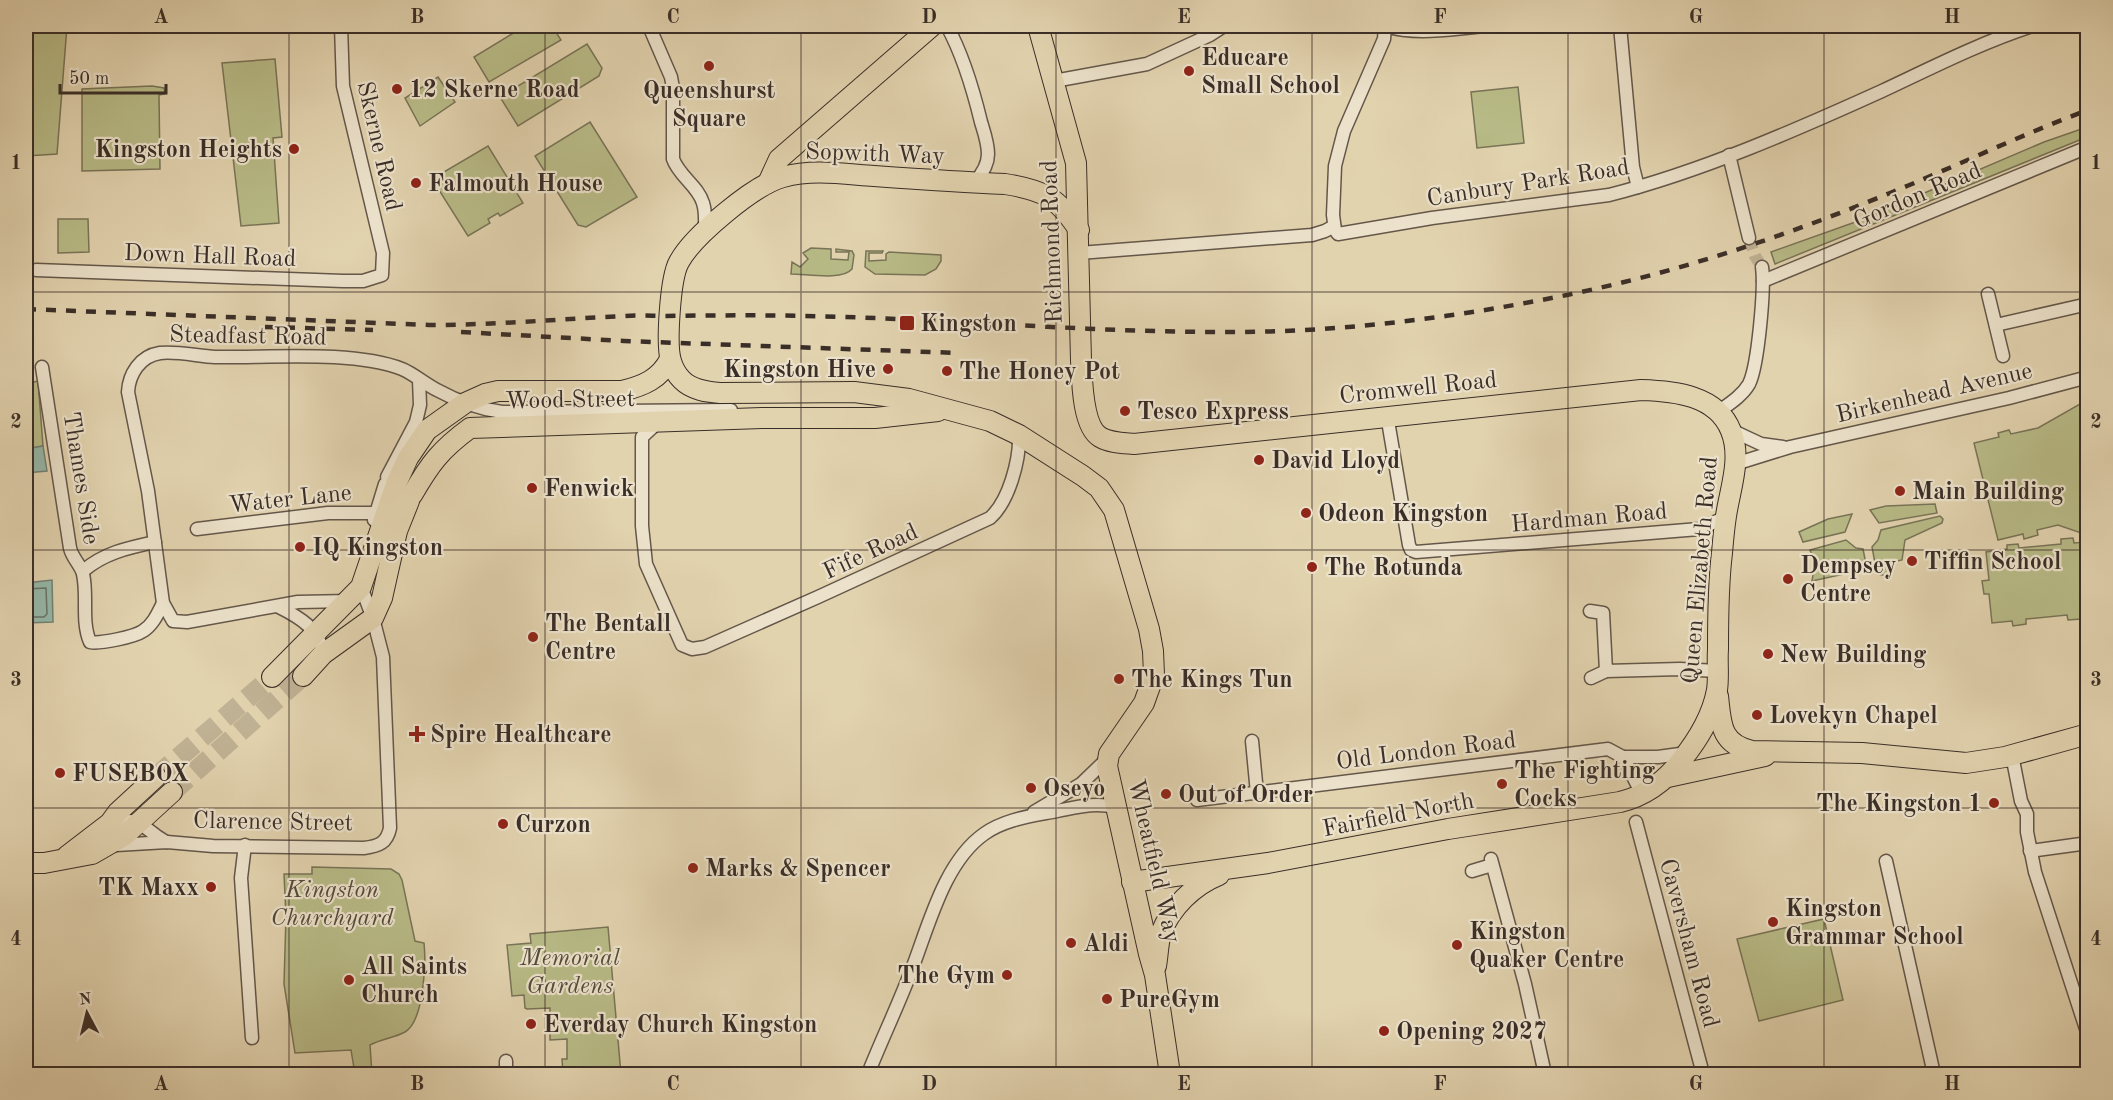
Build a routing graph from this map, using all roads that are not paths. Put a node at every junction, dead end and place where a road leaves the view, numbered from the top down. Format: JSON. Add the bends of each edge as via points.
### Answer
{"nodes":[{"id":1,"x":341,"y":26,"type":"edge"},
{"id":2,"x":649,"y":26,"type":"edge"},
{"id":3,"x":932,"y":26,"type":"edge"},
{"id":4,"x":1038,"y":26,"type":"edge"},
{"id":5,"x":1224,"y":26,"type":"edge"},
{"id":6,"x":1386,"y":26,"type":"edge"},
{"id":7,"x":1487,"y":26,"type":"edge"},
{"id":8,"x":1620,"y":26,"type":"edge"},
{"id":9,"x":2032,"y":26,"type":"edge"},
{"id":10,"x":952,"y":29,"type":"edge"},
{"id":11,"x":1054,"y":81,"type":"junction"},
{"id":12,"x":2088,"y":147,"type":"edge"},
{"id":13,"x":1729,"y":155,"type":"junction"},
{"id":14,"x":975,"y":182,"type":"junction"},
{"id":15,"x":768,"y":183,"type":"junction"},
{"id":16,"x":1638,"y":188,"type":"junction"},
{"id":17,"x":1334,"y":226,"type":"junction"},
{"id":18,"x":1079,"y":230,"type":"junction"},
{"id":19,"x":705,"y":232,"type":"junction"},
{"id":20,"x":1749,"y":237,"type":"tunnel mouth"},
{"id":21,"x":1079,"y":253,"type":"junction"},
{"id":22,"x":1762,"y":267,"type":"tunnel mouth"},
{"id":23,"x":36,"y":270,"type":"dead end"},
{"id":24,"x":382,"y":275,"type":"joint"},
{"id":25,"x":1763,"y":281,"type":"junction"},
{"id":26,"x":1988,"y":294,"type":"dead end"},
{"id":27,"x":2088,"y":304,"type":"edge"},
{"id":28,"x":1996,"y":325,"type":"junction"},
{"id":29,"x":2003,"y":356,"type":"dead end"},
{"id":30,"x":670,"y":359,"type":"junction"},
{"id":31,"x":42,"y":367,"type":"dead end"},
{"id":32,"x":2088,"y":377,"type":"edge"},
{"id":33,"x":419,"y":380,"type":"junction"},
{"id":34,"x":465,"y":403,"type":"junction"},
{"id":35,"x":945,"y":410,"type":"junction"},
{"id":36,"x":1718,"y":412,"type":"junction"},
{"id":37,"x":1387,"y":415,"type":"junction"},
{"id":38,"x":762,"y":418,"type":"junction"},
{"id":39,"x":658,"y":422,"type":"junction"},
{"id":40,"x":1731,"y":430,"type":"junction"},
{"id":41,"x":1019,"y":435,"type":"junction"},
{"id":42,"x":1119,"y":443,"type":"joint"},
{"id":43,"x":1790,"y":447,"type":"junction"},
{"id":44,"x":1735,"y":464,"type":"junction"},
{"id":45,"x":397,"y":488,"type":"junction"},
{"id":46,"x":381,"y":513,"type":"junction"},
{"id":47,"x":1726,"y":517,"type":"junction"},
{"id":48,"x":197,"y":529,"type":"dead end"},
{"id":49,"x":155,"y":542,"type":"junction"},
{"id":50,"x":83,"y":571,"type":"junction"},
{"id":51,"x":358,"y":589,"type":"junction"},
{"id":52,"x":163,"y":603,"type":"junction"},
{"id":53,"x":279,"y":607,"type":"junction"},
{"id":54,"x":1590,"y":611,"type":"dead end"},
{"id":55,"x":373,"y":618,"type":"junction"},
{"id":56,"x":316,"y":633,"type":"junction"},
{"id":57,"x":323,"y":654,"type":"junction"},
{"id":58,"x":1606,"y":671,"type":"junction"},
{"id":59,"x":303,"y":676,"type":"tunnel mouth"},
{"id":60,"x":272,"y":677,"type":"tunnel mouth"},
{"id":61,"x":1591,"y":678,"type":"dead end"},
{"id":62,"x":1717,"y":681,"type":"junction"},
{"id":63,"x":2088,"y":734,"type":"edge"},
{"id":64,"x":1251,"y":741,"type":"dead end"},
{"id":65,"x":1778,"y":752,"type":"junction"},
{"id":66,"x":1687,"y":753,"type":"junction"},
{"id":67,"x":2012,"y":755,"type":"junction"},
{"id":68,"x":1623,"y":757,"type":"junction"},
{"id":69,"x":1107,"y":759,"type":"junction"},
{"id":70,"x":156,"y":777,"type":"tunnel mouth"},
{"id":71,"x":1668,"y":777,"type":"junction"},
{"id":72,"x":172,"y":792,"type":"tunnel mouth"},
{"id":73,"x":1257,"y":794,"type":"junction"},
{"id":74,"x":1642,"y":794,"type":"junction"},
{"id":75,"x":1197,"y":800,"type":"dead end"},
{"id":76,"x":1115,"y":807,"type":"junction"},
{"id":77,"x":1030,"y":815,"type":"junction"},
{"id":78,"x":1636,"y":822,"type":"dead end"},
{"id":79,"x":110,"y":823,"type":"junction"},
{"id":80,"x":140,"y":823,"type":"junction"},
{"id":81,"x":167,"y":842,"type":"junction"},
{"id":82,"x":2088,"y":843,"type":"edge"},
{"id":83,"x":245,"y":845,"type":"junction"},
{"id":84,"x":96,"y":847,"type":"junction"},
{"id":85,"x":2030,"y":851,"type":"junction"},
{"id":86,"x":1886,"y":861,"type":"dead end"},
{"id":87,"x":26,"y":863,"type":"edge"},
{"id":88,"x":1236,"y":869,"type":"junction"},
{"id":89,"x":1472,"y":871,"type":"dead end"},
{"id":90,"x":1132,"y":882,"type":"junction"},
{"id":91,"x":1155,"y":975,"type":"junction"},
{"id":92,"x":2088,"y":1035,"type":"edge"},
{"id":93,"x":252,"y":1038,"type":"dead end"},
{"id":94,"x":506,"y":1061,"type":"dead end"},
{"id":95,"x":1168,"y":1072,"type":"edge"},
{"id":96,"x":506,"y":1074,"type":"edge"},
{"id":97,"x":868,"y":1074,"type":"edge"},
{"id":98,"x":1545,"y":1074,"type":"edge"},
{"id":99,"x":1703,"y":1074,"type":"edge"},
{"id":100,"x":1934,"y":1074,"type":"edge"}],
"edges":[{"from":1,"to":24,"type":"street","name":"Skerne Road","via":[[343,86],[383,253]]},
{"from":2,"to":19,"type":"street","via":[[674,88],[673,159],[704,204]]},
{"from":3,"to":15,"type":"main road","via":[[779,159]]},
{"from":4,"to":11,"type":"main road","name":"Richmond Road"},
{"from":5,"to":11,"type":"street","via":[[1147,64]]},
{"from":6,"to":7,"type":"street","via":[[1421,31]]},
{"from":6,"to":17,"type":"street","via":[[1344,131],[1335,166]]},
{"from":8,"to":16,"type":"street"},
{"from":9,"to":13,"type":"street","name":"Canbury Park Road"},
{"from":10,"to":14,"type":"street","via":[[988,146],[982,173]]},
{"from":11,"to":18,"type":"main road","name":"Richmond Road","via":[[1076,163]]},
{"from":12,"to":25,"type":"street","name":"Gordon Road"},
{"from":13,"to":16,"type":"street","name":"Canbury Park Road"},
{"from":13,"to":20,"type":"street"},
{"from":14,"to":15,"type":"main road","name":"Sopwith Way","via":[[824,172]]},
{"from":14,"to":18,"type":"main road","name":"Sopwith Way","via":[[1038,191],[1067,212]]},
{"from":15,"to":19,"type":"main road","name":"Sopwith Way"},
{"from":16,"to":17,"type":"street","name":"Canbury Park Road","via":[[1338,234]]},
{"from":17,"to":21,"type":"street","name":"Canbury Park Road","via":[[1312,235]]},
{"from":18,"to":21,"type":"main road","name":"Richmond Road"},
{"from":19,"to":30,"type":"main road","name":"Sopwith Way","via":[[679,262],[673,278]]},
{"from":21,"to":42,"type":"main road","name":"Richmond Road","via":[[1081,360],[1087,414],[1095,433]]},
{"from":22,"to":25,"type":"street"},
{"from":23,"to":24,"type":"street","name":"Down Hall Road","via":[[343,281],[363,281]]},
{"from":25,"to":36,"type":"street","via":[[1753,374],[1742,393]]},
{"from":26,"to":28,"type":"street"},
{"from":27,"to":28,"type":"street"},
{"from":28,"to":29,"type":"street"},
{"from":30,"to":34,"type":"main road","via":[[658,376],[640,387],[622,391],[498,391]]},
{"from":30,"to":35,"type":"main road","via":[[683,381],[702,391],[854,392],[909,399]]},
{"from":31,"to":50,"type":"street","name":"Thames Side","via":[[70,548]]},
{"from":32,"to":43,"type":"street","name":"Birkenhead Avenue"},
{"from":33,"to":34,"type":"street","name":"Wood Street"},
{"from":33,"to":45,"type":"street","via":[[420,405]]},
{"from":33,"to":49,"type":"street","name":"Steadfast Road","via":[[403,369],[348,359],[159,353],[141,362],[133,371],[128,392]]},
{"from":34,"to":38,"type":"street","name":"Wood Street","via":[[502,412],[730,410]]},
{"from":34,"to":45,"type":"main road","name":"Wood Street","via":[[427,430],[408,458]]},
{"from":35,"to":38,"type":"main road","name":"Wood Street","via":[[875,418]]},
{"from":35,"to":41,"type":"main road","name":"Wood Street","via":[[990,421]]},
{"from":36,"to":37,"type":"main road","name":"Cromwell Road","via":[[1702,400],[1682,394],[1641,390]]},
{"from":36,"to":40,"type":"main road","name":"Queen Elizabeth Road"},
{"from":37,"to":42,"type":"main road","name":"Cromwell Road"},
{"from":37,"to":47,"type":"street","name":"Hardman Road","via":[[1409,545],[1416,552],[1687,530],[1710,526]]},
{"from":38,"to":39,"type":"main road","name":"Wood Street"},
{"from":39,"to":41,"type":"street","name":"Fife Road","via":[[642,437],[646,564],[682,645],[693,649],[982,523],[995,513],[1005,497],[1019,455]]},
{"from":39,"to":45,"type":"main road","name":"Wood Street","via":[[471,428],[429,466]]},
{"from":40,"to":43,"type":"street","name":"Birkenhead Avenue","via":[[1761,444]]},
{"from":40,"to":44,"type":"main road","name":"Queen Elizabeth Road"},
{"from":41,"to":69,"type":"main road","name":"Wood Street","via":[[1099,489],[1113,510],[1140,595],[1153,651],[1154,675],[1144,703]]},
{"from":43,"to":44,"type":"street","name":"Birkenhead Avenue"},
{"from":44,"to":47,"type":"main road","name":"Queen Elizabeth Road"},
{"from":45,"to":46,"type":"main road","name":"Wood Street"},
{"from":45,"to":55,"type":"main road","name":"Wood Street","via":[[397,531],[382,598]]},
{"from":46,"to":48,"type":"street","name":"Water Lane","via":[[328,513]]},
{"from":46,"to":51,"type":"main road","name":"Wood Street"},
{"from":47,"to":62,"type":"main road","name":"Queen Elizabeth Road","via":[[1719,576]]},
{"from":49,"to":50,"type":"street","via":[[97,559]]},
{"from":49,"to":52,"type":"street","name":"Steadfast Road"},
{"from":50,"to":52,"type":"street","name":"Thames Side","via":[[90,642],[99,644],[143,632]]},
{"from":51,"to":53,"type":"street"},
{"from":51,"to":55,"type":"street"},
{"from":51,"to":56,"type":"main road"},
{"from":52,"to":53,"type":"street","via":[[173,621],[187,622]]},
{"from":53,"to":56,"type":"street"},
{"from":54,"to":58,"type":"street","via":[[1603,613]]},
{"from":55,"to":57,"type":"main road"},
{"from":55,"to":83,"type":"street","name":"Clarence Street","via":[[384,666],[388,837],[377,847],[364,848]]},
{"from":56,"to":57,"type":"street"},
{"from":56,"to":60,"type":"main road"},
{"from":57,"to":59,"type":"main road"},
{"from":58,"to":61,"type":"street"},
{"from":58,"to":62,"type":"street","via":[[1680,669]]},
{"from":62,"to":65,"type":"main road","via":[[1722,729],[1730,741],[1740,748]]},
{"from":62,"to":66,"type":"main road","name":"Queen Elizabeth Road","via":[[1705,726]]},
{"from":63,"to":67,"type":"main road"},
{"from":64,"to":73,"type":"street"},
{"from":65,"to":67,"type":"main road","via":[[1862,753],[1966,763]]},
{"from":65,"to":71,"type":"main road"},
{"from":66,"to":68,"type":"street","name":"Old London Road"},
{"from":66,"to":71,"type":"main road","name":"Queen Elizabeth Road"},
{"from":67,"to":85,"type":"street","via":[[2027,814]]},
{"from":68,"to":73,"type":"street","name":"Old London Road","via":[[1608,749]]},
{"from":68,"to":74,"type":"street"},
{"from":69,"to":76,"type":"main road","name":"Wheatfield Way"},
{"from":69,"to":77,"type":"street","via":[[1081,784]]},
{"from":70,"to":79,"type":"main road"},
{"from":71,"to":74,"type":"main road","name":"Fairfield North"},
{"from":72,"to":80,"type":"main road"},
{"from":73,"to":75,"type":"street","name":"Old London Road"},
{"from":74,"to":88,"type":"main road","name":"Fairfield North","via":[[1620,802]]},
{"from":76,"to":77,"type":"street","via":[[1084,804]]},
{"from":76,"to":90,"type":"main road","name":"Wheatfield Way"},
{"from":77,"to":97,"type":"street","via":[[985,833],[958,860]]},
{"from":78,"to":99,"type":"street","name":"Caversham Road"},
{"from":79,"to":80,"type":"street"},
{"from":79,"to":84,"type":"main road"},
{"from":80,"to":81,"type":"street","name":"Clarence Street"},
{"from":80,"to":84,"type":"main road"},
{"from":81,"to":83,"type":"street","name":"Clarence Street"},
{"from":81,"to":84,"type":"street","name":"Clarence Street"},
{"from":82,"to":85,"type":"street"},
{"from":83,"to":93,"type":"street","via":[[241,870]]},
{"from":84,"to":87,"type":"main road","via":[[62,859]]},
{"from":85,"to":92,"type":"street"},
{"from":86,"to":100,"type":"street"},
{"from":88,"to":90,"type":"main road","name":"Fairfield North"},
{"from":88,"to":91,"type":"main road","name":"Wheatfield Way","via":[[1195,888],[1169,917],[1160,936]]},
{"from":89,"to":98,"type":"street","via":[[1491,862]]},
{"from":90,"to":91,"type":"main road","name":"Wheatfield Way"},
{"from":91,"to":95,"type":"main road","name":"Wheatfield Way"},
{"from":94,"to":96,"type":"street"}]}
